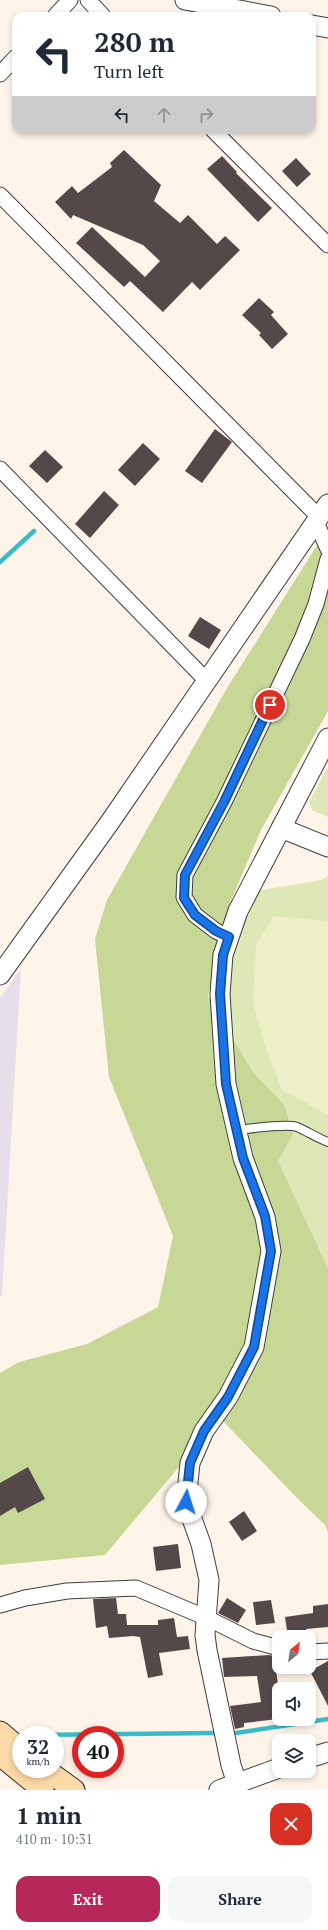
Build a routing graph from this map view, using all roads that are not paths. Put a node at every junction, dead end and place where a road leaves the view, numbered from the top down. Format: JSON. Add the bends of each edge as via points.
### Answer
{"nodes":[{"id":1,"x":70,"y":0,"type":"edge"},
{"id":2,"x":88,"y":0,"type":"edge"},
{"id":3,"x":185,"y":0,"type":"edge"},
{"id":4,"x":242,"y":5,"type":"edge"},
{"id":5,"x":59,"y":12,"type":"edge"},
{"id":6,"x":99,"y":12,"type":"edge"},
{"id":7,"x":260,"y":12,"type":"edge"},
{"id":8,"x":316,"y":26,"type":"edge"},
{"id":9,"x":328,"y":28,"type":"edge"},
{"id":10,"x":12,"y":61,"type":"edge"},
{"id":11,"x":0,"y":74,"type":"edge"},
{"id":12,"x":217,"y":134,"type":"edge"},
{"id":13,"x":0,"y":196,"type":"edge"},
{"id":14,"x":328,"y":245,"type":"edge"},
{"id":15,"x":0,"y":469,"type":"edge"},
{"id":16,"x":321,"y":514,"type":"edge"},
{"id":17,"x":328,"y":549,"type":"edge"},
{"id":18,"x":328,"y":559,"type":"edge"},
{"id":19,"x":207,"y":681,"type":"junction"},
{"id":20,"x":328,"y":738,"type":"edge"},
{"id":21,"x":281,"y":828,"type":"junction"},
{"id":22,"x":328,"y":847,"type":"edge"},
{"id":23,"x":229,"y":937,"type":"junction"},
{"id":24,"x":0,"y":975,"type":"edge"},
{"id":25,"x":237,"y":1130,"type":"junction"},
{"id":26,"x":328,"y":1142,"type":"edge"},
{"id":27,"x":0,"y":1604,"type":"edge"},
{"id":28,"x":207,"y":1618,"type":"junction"},
{"id":29,"x":272,"y":1646,"type":"edge"},
{"id":30,"x":328,"y":1651,"type":"edge"},
{"id":31,"x":316,"y":1652,"type":"edge"},
{"id":32,"x":0,"y":1732,"type":"edge"},
{"id":33,"x":12,"y":1742,"type":"edge"},
{"id":34,"x":328,"y":1752,"type":"edge"},
{"id":35,"x":0,"y":1756,"type":"edge"},
{"id":36,"x":316,"y":1756,"type":"edge"},
{"id":37,"x":272,"y":1771,"type":"edge"},
{"id":38,"x":57,"y":1778,"type":"edge"},
{"id":39,"x":238,"y":1786,"type":"edge"},
{"id":40,"x":43,"y":1790,"type":"edge"},
{"id":41,"x":74,"y":1790,"type":"edge"},
{"id":42,"x":219,"y":1790,"type":"edge"}],
"edges":[{"from":1,"to":5,"type":"street"},
{"from":2,"to":6,"type":"street"},
{"from":3,"to":4,"type":"street"},
{"from":4,"to":7,"type":"street"},
{"from":8,"to":9,"type":"street"},
{"from":10,"to":11,"type":"street"},
{"from":12,"to":14,"type":"street"},
{"from":13,"to":16,"type":"street"},
{"from":15,"to":19,"type":"street"},
{"from":16,"to":17,"type":"street"},
{"from":16,"to":19,"type":"street"},
{"from":18,"to":23,"type":"street","via":[[316,604],[302,639],[224,802],[185,875],[184,898],[195,915],[216,931]]},
{"from":19,"to":24,"type":"street"},
{"from":20,"to":21,"type":"street"},
{"from":21,"to":22,"type":"street"},
{"from":21,"to":23,"type":"street","via":[[238,911]]},
{"from":23,"to":25,"type":"street","via":[[223,955],[220,994],[226,1084]]},
{"from":25,"to":26,"type":"lane","via":[[295,1126]]},
{"from":25,"to":28,"type":"street","via":[[243,1158],[265,1216],[271,1251],[254,1347],[228,1397],[204,1431],[190,1463],[186,1502],[201,1544],[209,1580]]},
{"from":27,"to":28,"type":"street","via":[[67,1591],[136,1588]]},
{"from":28,"to":29,"type":"street","via":[[253,1641]]},
{"from":28,"to":39,"type":"street","via":[[207,1650],[231,1765]]},
{"from":30,"to":31,"type":"street"},
{"from":32,"to":33,"type":"main road"},
{"from":34,"to":36,"type":"street"},
{"from":35,"to":40,"type":"main road"},
{"from":37,"to":39,"type":"street"},
{"from":38,"to":41,"type":"main road"},
{"from":39,"to":42,"type":"street"}]}
